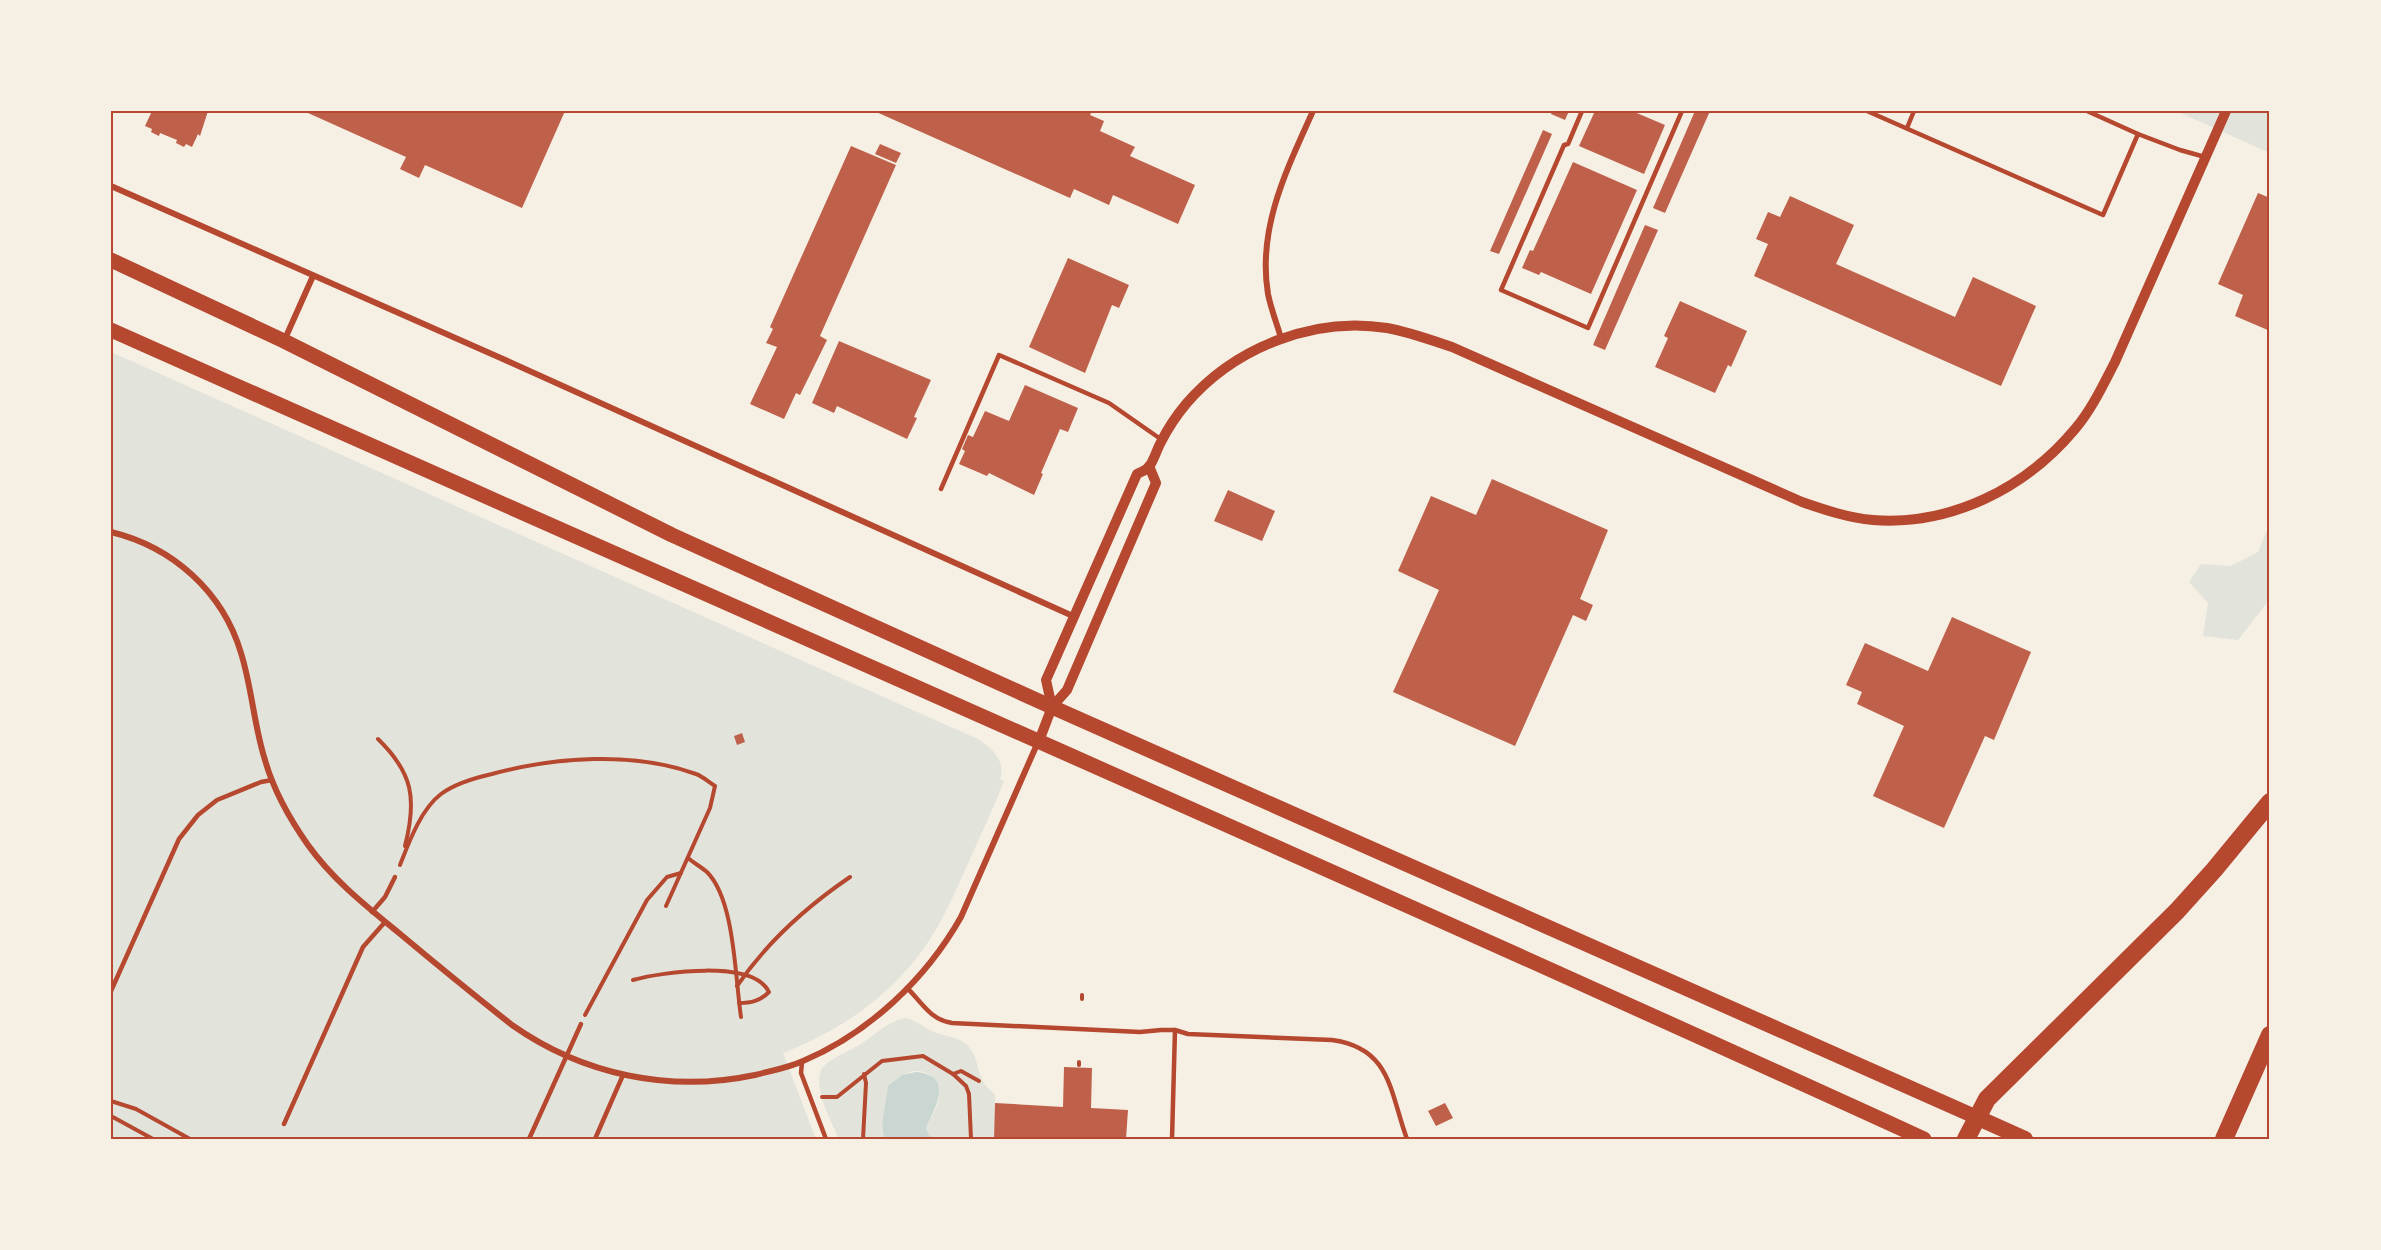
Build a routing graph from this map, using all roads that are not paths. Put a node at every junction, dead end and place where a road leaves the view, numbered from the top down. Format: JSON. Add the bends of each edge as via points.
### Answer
{"nodes":[{"id":1,"x":1312,"y":111,"type":"edge"},
{"id":2,"x":1582,"y":111,"type":"edge"},
{"id":3,"x":1682,"y":111,"type":"edge"},
{"id":4,"x":1867,"y":111,"type":"edge"},
{"id":5,"x":1914,"y":111,"type":"edge"},
{"id":6,"x":2087,"y":111,"type":"edge"},
{"id":7,"x":2226,"y":111,"type":"edge"},
{"id":8,"x":1907,"y":128,"type":"junction"},
{"id":9,"x":2138,"y":134,"type":"junction"},
{"id":10,"x":2205,"y":157,"type":"junction"},
{"id":11,"x":111,"y":186,"type":"edge"},
{"id":12,"x":111,"y":260,"type":"edge"},
{"id":13,"x":313,"y":276,"type":"junction"},
{"id":14,"x":111,"y":330,"type":"edge"},
{"id":15,"x":1281,"y":338,"type":"junction"},
{"id":16,"x":284,"y":341,"type":"junction"},
{"id":17,"x":1162,"y":440,"type":"junction"},
{"id":18,"x":1149,"y":466,"type":"junction"},
{"id":19,"x":941,"y":489,"type":"dead end"},
{"id":20,"x":111,"y":532,"type":"edge"},
{"id":21,"x":1075,"y":617,"type":"junction"},
{"id":22,"x":1052,"y":707,"type":"junction"},
{"id":23,"x":1039,"y":741,"type":"junction"},
{"id":24,"x":272,"y":780,"type":"junction"},
{"id":25,"x":2270,"y":801,"type":"edge"},
{"id":26,"x":395,"y":876,"type":"road end"},
{"id":27,"x":372,"y":912,"type":"junction"},
{"id":28,"x":385,"y":922,"type":"junction"},
{"id":29,"x":907,"y":988,"type":"junction"},
{"id":30,"x":111,"y":991,"type":"edge"},
{"id":31,"x":581,"y":1024,"type":"road end"},
{"id":32,"x":1175,"y":1030,"type":"junction"},
{"id":33,"x":2270,"y":1035,"type":"edge"},
{"id":34,"x":567,"y":1055,"type":"junction"},
{"id":35,"x":802,"y":1062,"type":"junction"},
{"id":36,"x":623,"y":1075,"type":"junction"},
{"id":37,"x":1976,"y":1117,"type":"junction"},
{"id":38,"x":284,"y":1124,"type":"dead end"},
{"id":39,"x":530,"y":1139,"type":"edge"},
{"id":40,"x":595,"y":1139,"type":"edge"},
{"id":41,"x":826,"y":1139,"type":"edge"},
{"id":42,"x":1172,"y":1139,"type":"edge"},
{"id":43,"x":1407,"y":1139,"type":"edge"},
{"id":44,"x":1924,"y":1139,"type":"edge"},
{"id":45,"x":1966,"y":1139,"type":"edge"},
{"id":46,"x":2025,"y":1139,"type":"edge"},
{"id":47,"x":2224,"y":1139,"type":"edge"}],
"edges":[{"from":1,"to":15,"type":"street","via":[[1283,176],[1269,223],[1265,263],[1268,294]]},
{"from":2,"to":3,"type":"lane","via":[[1501,290],[1588,328]]},
{"from":4,"to":8,"type":"lane"},
{"from":5,"to":8,"type":"lane"},
{"from":6,"to":9,"type":"lane"},
{"from":7,"to":10,"type":"street"},
{"from":8,"to":9,"type":"lane","via":[[2103,215]]},
{"from":9,"to":10,"type":"lane"},
{"from":10,"to":15,"type":"street","via":[[2115,362],[2077,428],[2056,451],[2009,487],[1960,509],[1922,518],[1872,520],[1802,502],[1452,347],[1414,334],[1356,326]]},
{"from":11,"to":13,"type":"street"},
{"from":12,"to":16,"type":"main road"},
{"from":13,"to":16,"type":"street"},
{"from":13,"to":21,"type":"street"},
{"from":14,"to":23,"type":"main road"},
{"from":15,"to":17,"type":"street","via":[[1231,363],[1195,393]]},
{"from":16,"to":22,"type":"main road","via":[[672,535]]},
{"from":17,"to":18,"type":"street"},
{"from":17,"to":19,"type":"lane","via":[[1109,403],[999,355]]},
{"from":18,"to":21,"type":"street","via":[[1137,474]]},
{"from":18,"to":22,"type":"street","via":[[1156,483],[1067,690]]},
{"from":20,"to":24,"type":"street","via":[[143,542],[170,557],[219,604],[241,654],[263,756]]},
{"from":21,"to":22,"type":"street","via":[[1046,680]]},
{"from":22,"to":23,"type":"street"},
{"from":22,"to":37,"type":"main road"},
{"from":23,"to":29,"type":"street","via":[[962,916]]},
{"from":23,"to":44,"type":"main road"},
{"from":24,"to":27,"type":"street","via":[[284,811],[323,866]]},
{"from":24,"to":30,"type":"lane","via":[[218,800],[198,815],[179,838]]},
{"from":25,"to":37,"type":"highway","via":[[2177,911],[1987,1099]]},
{"from":26,"to":27,"type":"lane"},
{"from":27,"to":28,"type":"street"},
{"from":28,"to":34,"type":"street","via":[[512,1025],[533,1040]]},
{"from":28,"to":38,"type":"lane","via":[[363,947]]},
{"from":29,"to":32,"type":"lane","via":[[941,1022],[1140,1032]]},
{"from":29,"to":35,"type":"street","via":[[860,1029]]},
{"from":31,"to":34,"type":"lane"},
{"from":32,"to":42,"type":"lane"},
{"from":32,"to":43,"type":"lane","via":[[1188,1034],[1332,1040],[1358,1047],[1375,1059],[1387,1076]]},
{"from":33,"to":47,"type":"highway"},
{"from":34,"to":36,"type":"street"},
{"from":34,"to":39,"type":"lane"},
{"from":35,"to":36,"type":"street","via":[[711,1081],[661,1081]]},
{"from":35,"to":41,"type":"lane","via":[[801,1073]]},
{"from":36,"to":40,"type":"lane"},
{"from":37,"to":45,"type":"highway"},
{"from":37,"to":46,"type":"highway"}]}
